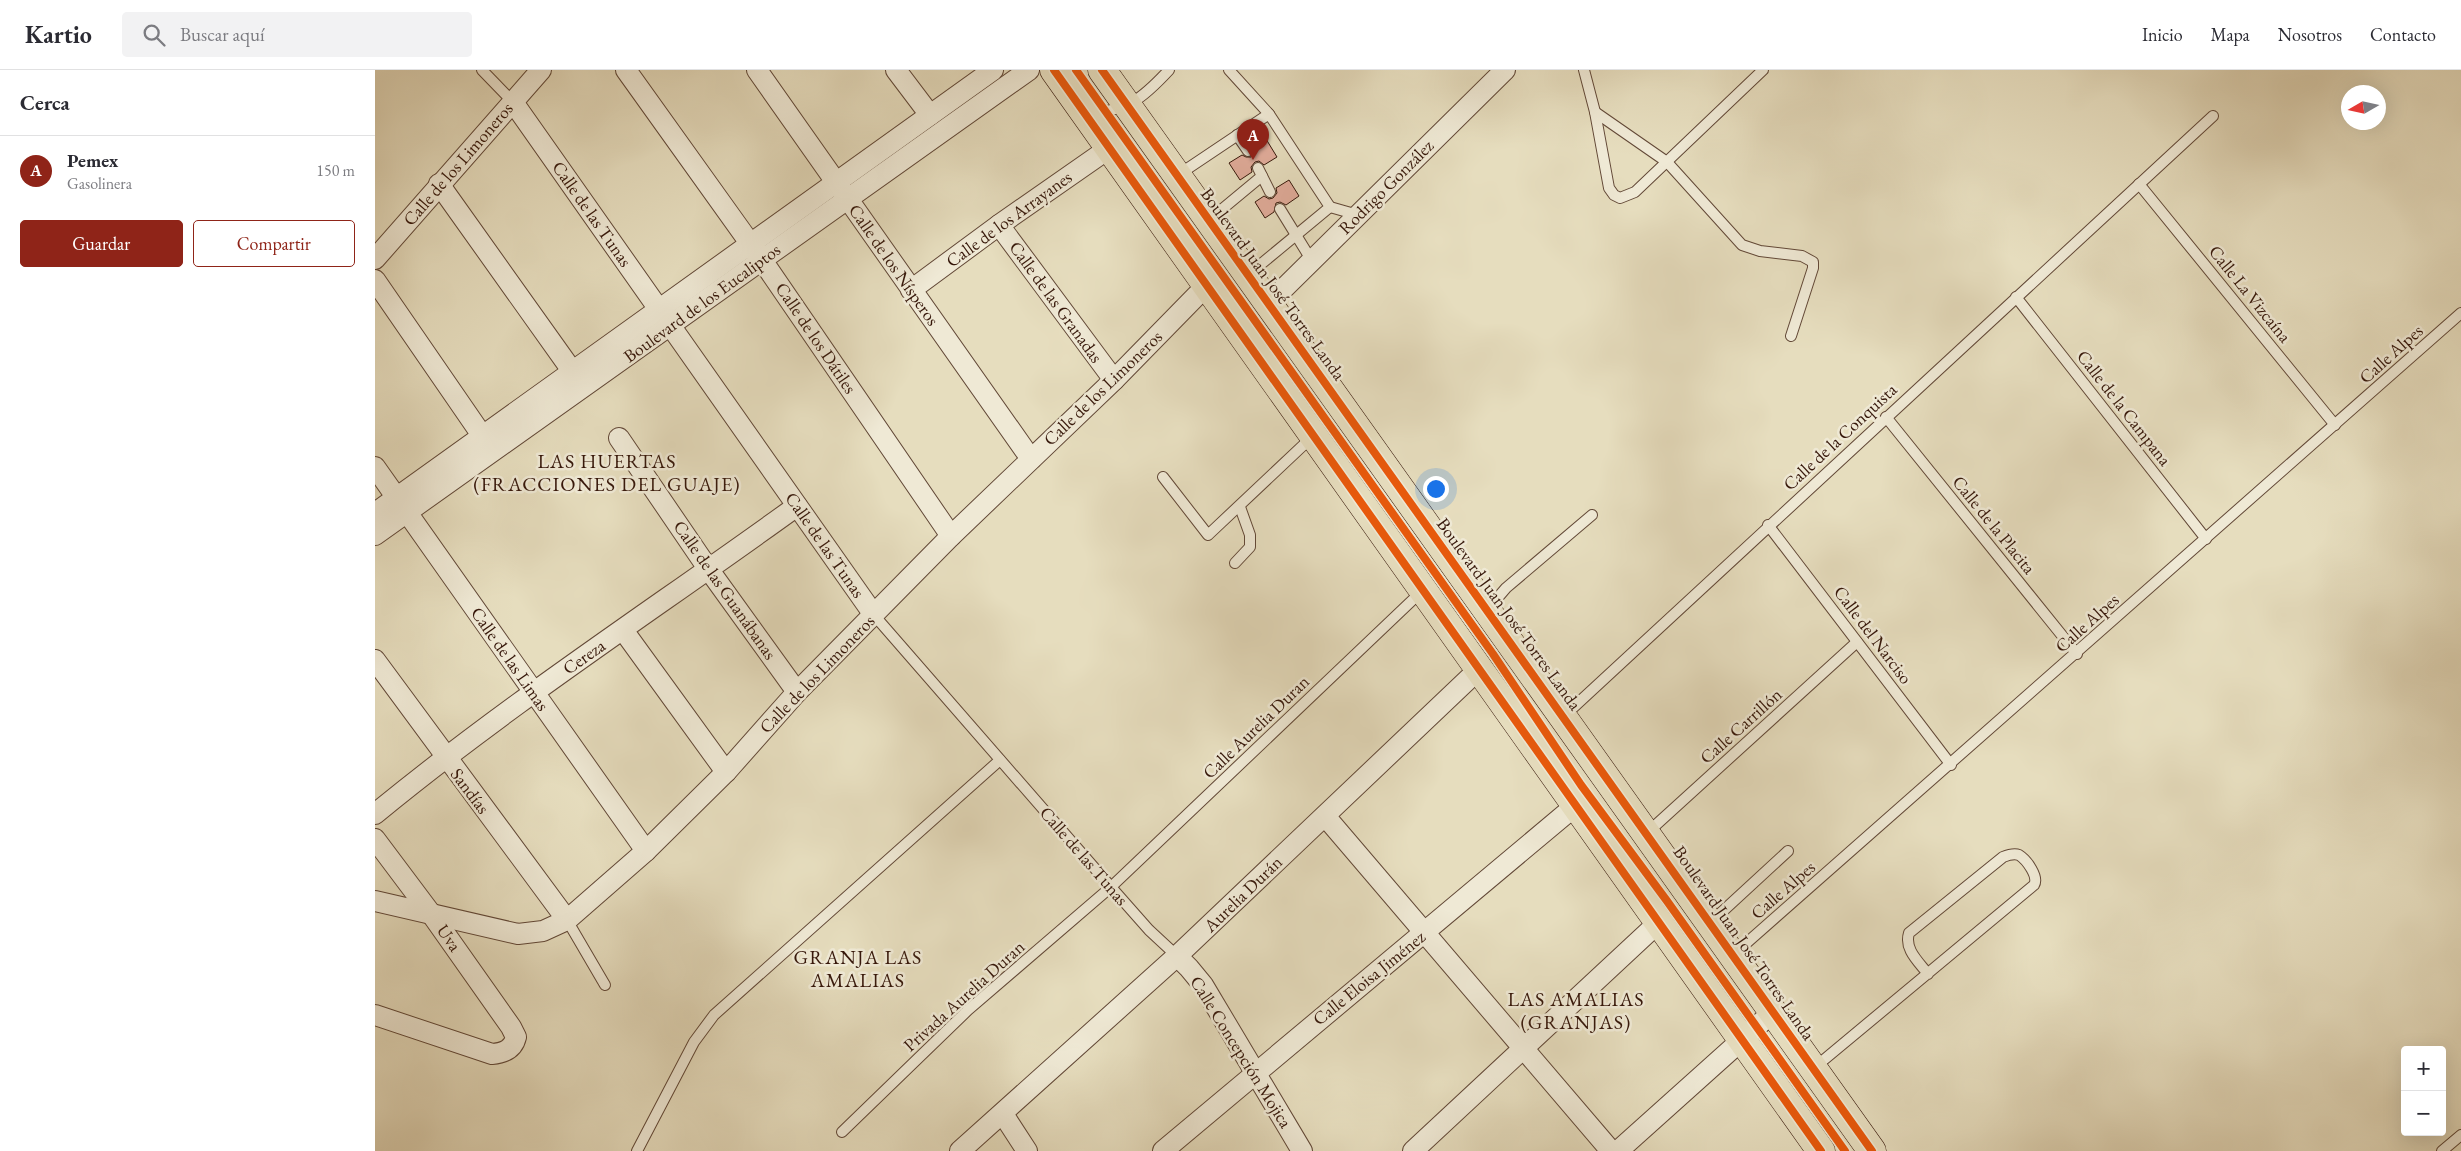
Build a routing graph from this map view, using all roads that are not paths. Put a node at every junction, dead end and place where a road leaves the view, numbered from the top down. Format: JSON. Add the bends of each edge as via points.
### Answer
{"nodes":[{"id":1,"x":482,"y":70,"type":"edge"},
{"id":2,"x":541,"y":70,"type":"edge"},
{"id":3,"x":626,"y":70,"type":"edge"},
{"id":4,"x":757,"y":70,"type":"edge"},
{"id":5,"x":896,"y":70,"type":"edge"},
{"id":6,"x":993,"y":70,"type":"edge"},
{"id":7,"x":1029,"y":70,"type":"edge"},
{"id":8,"x":1054,"y":70,"type":"edge"},
{"id":9,"x":1102,"y":70,"type":"edge"},
{"id":10,"x":1169,"y":70,"type":"edge"},
{"id":11,"x":1229,"y":70,"type":"edge"},
{"id":12,"x":1505,"y":70,"type":"edge"},
{"id":13,"x":1584,"y":70,"type":"edge"},
{"id":14,"x":1763,"y":70,"type":"edge"},
{"id":15,"x":513,"y":102,"type":"junction"},
{"id":16,"x":1127,"y":106,"type":"junction"},
{"id":17,"x":1595,"y":112,"type":"junction"},
{"id":18,"x":1084,"y":113,"type":"junction"},
{"id":19,"x":1269,"y":114,"type":"junction"},
{"id":20,"x":930,"y":115,"type":"junction"},
{"id":21,"x":2213,"y":116,"type":"dead end"},
{"id":22,"x":1237,"y":136,"type":"junction"},
{"id":23,"x":1108,"y":149,"type":"junction"},
{"id":24,"x":1248,"y":151,"type":"dead end"},
{"id":25,"x":1667,"y":162,"type":"junction"},
{"id":26,"x":1177,"y":176,"type":"junction"},
{"id":27,"x":439,"y":184,"type":"junction"},
{"id":28,"x":2139,"y":184,"type":"junction"},
{"id":29,"x":842,"y":191,"type":"junction"},
{"id":30,"x":1270,"y":192,"type":"dead end"},
{"id":31,"x":1330,"y":207,"type":"junction"},
{"id":32,"x":1280,"y":208,"type":"dead end"},
{"id":33,"x":1358,"y":215,"type":"junction"},
{"id":34,"x":1209,"y":220,"type":"junction"},
{"id":35,"x":999,"y":225,"type":"junction"},
{"id":36,"x":1296,"y":234,"type":"junction"},
{"id":37,"x":757,"y":252,"type":"junction"},
{"id":38,"x":375,"y":259,"type":"edge"},
{"id":39,"x":1312,"y":261,"type":"junction"},
{"id":40,"x":1248,"y":274,"type":"junction"},
{"id":41,"x":375,"y":280,"type":"edge"},
{"id":42,"x":1206,"y":286,"type":"junction"},
{"id":43,"x":911,"y":290,"type":"junction"},
{"id":44,"x":2016,"y":297,"type":"junction"},
{"id":45,"x":1268,"y":304,"type":"junction"},
{"id":46,"x":2461,"y":313,"type":"edge"},
{"id":47,"x":666,"y":318,"type":"junction"},
{"id":48,"x":1791,"y":336,"type":"dead end"},
{"id":49,"x":579,"y":380,"type":"junction"},
{"id":50,"x":1114,"y":380,"type":"junction"},
{"id":51,"x":1886,"y":417,"type":"junction"},
{"id":52,"x":2335,"y":425,"type":"junction"},
{"id":53,"x":1313,"y":436,"type":"junction"},
{"id":54,"x":619,"y":438,"type":"dead end"},
{"id":55,"x":488,"y":444,"type":"junction"},
{"id":56,"x":1031,"y":459,"type":"junction"},
{"id":57,"x":375,"y":467,"type":"edge"},
{"id":58,"x":1163,"y":477,"type":"dead end"},
{"id":59,"x":402,"y":505,"type":"junction"},
{"id":60,"x":797,"y":506,"type":"junction"},
{"id":61,"x":1240,"y":507,"type":"junction"},
{"id":62,"x":375,"y":513,"type":"edge"},
{"id":63,"x":1592,"y":515,"type":"dead end"},
{"id":64,"x":1768,"y":526,"type":"junction"},
{"id":65,"x":375,"y":535,"type":"edge"},
{"id":66,"x":951,"y":536,"type":"junction"},
{"id":67,"x":2206,"y":539,"type":"junction"},
{"id":68,"x":1235,"y":563,"type":"dead end"},
{"id":69,"x":709,"y":570,"type":"junction"},
{"id":70,"x":1423,"y":590,"type":"junction"},
{"id":71,"x":1488,"y":610,"type":"junction"},
{"id":72,"x":874,"y":615,"type":"junction"},
{"id":73,"x":623,"y":630,"type":"junction"},
{"id":74,"x":1857,"y":642,"type":"junction"},
{"id":75,"x":2077,"y":654,"type":"junction"},
{"id":76,"x":375,"y":660,"type":"edge"},
{"id":77,"x":1479,"y":669,"type":"junction"},
{"id":78,"x":532,"y":692,"type":"junction"},
{"id":79,"x":797,"y":692,"type":"junction"},
{"id":80,"x":1564,"y":716,"type":"junction"},
{"id":81,"x":445,"y":757,"type":"junction"},
{"id":82,"x":1000,"y":760,"type":"junction"},
{"id":83,"x":1951,"y":765,"type":"junction"},
{"id":84,"x":726,"y":772,"type":"junction"},
{"id":85,"x":1575,"y":806,"type":"junction"},
{"id":86,"x":375,"y":814,"type":"edge"},
{"id":87,"x":1325,"y":816,"type":"junction"},
{"id":88,"x":1647,"y":834,"type":"junction"},
{"id":89,"x":375,"y":839,"type":"edge"},
{"id":90,"x":646,"y":850,"type":"junction"},
{"id":91,"x":1788,"y":851,"type":"dead end"},
{"id":92,"x":1111,"y":887,"type":"junction"},
{"id":93,"x":375,"y":901,"type":"edge"},
{"id":94,"x":432,"y":915,"type":"junction"},
{"id":95,"x":567,"y":920,"type":"junction"},
{"id":96,"x":1711,"y":922,"type":"junction"},
{"id":97,"x":1658,"y":923,"type":"junction"},
{"id":98,"x":1424,"y":933,"type":"junction"},
{"id":99,"x":1734,"y":954,"type":"junction"},
{"id":100,"x":1177,"y":956,"type":"junction"},
{"id":101,"x":1927,"y":974,"type":"junction"},
{"id":102,"x":605,"y":985,"type":"dead end"},
{"id":103,"x":1774,"y":1011,"type":"junction"},
{"id":104,"x":375,"y":1015,"type":"edge"},
{"id":105,"x":1741,"y":1039,"type":"junction"},
{"id":106,"x":1523,"y":1050,"type":"junction"},
{"id":107,"x":1814,"y":1068,"type":"junction"},
{"id":108,"x":1256,"y":1071,"type":"junction"},
{"id":109,"x":1003,"y":1114,"type":"junction"},
{"id":110,"x":842,"y":1132,"type":"dead end"},
{"id":111,"x":2461,"y":1135,"type":"edge"},
{"id":112,"x":637,"y":1151,"type":"edge"},
{"id":113,"x":960,"y":1151,"type":"edge"},
{"id":114,"x":1027,"y":1151,"type":"edge"},
{"id":115,"x":1163,"y":1151,"type":"edge"},
{"id":116,"x":1302,"y":1151,"type":"edge"},
{"id":117,"x":1413,"y":1151,"type":"edge"},
{"id":118,"x":1611,"y":1151,"type":"edge"},
{"id":119,"x":1618,"y":1151,"type":"edge"},
{"id":120,"x":1821,"y":1151,"type":"edge"},
{"id":121,"x":1872,"y":1151,"type":"edge"},
{"id":122,"x":2443,"y":1151,"type":"edge"}],
"edges":[{"from":1,"to":15,"type":"lane"},
{"from":2,"to":15,"type":"street","name":"Calle de los Limoneros"},
{"from":3,"to":37,"type":"street","name":"Calle de los Dátiles"},
{"from":4,"to":29,"type":"street","name":"Calle de los Nísperos"},
{"from":5,"to":20,"type":"street"},
{"from":6,"to":20,"type":"street","name":"Boulevard de los Eucaliptos"},
{"from":7,"to":29,"type":"street","name":"Boulevard de los Eucaliptos"},
{"from":8,"to":18,"type":"main road"},
{"from":9,"to":16,"type":"main road","name":"Boulevard Juan José Torres Landa"},
{"from":10,"to":16,"type":"lane"},
{"from":11,"to":19,"type":"lane"},
{"from":12,"to":33,"type":"street","name":"Rodrigo González"},
{"from":13,"to":17,"type":"lane"},
{"from":14,"to":25,"type":"lane"},
{"from":15,"to":27,"type":"street","name":"Calle de los Limoneros"},
{"from":15,"to":47,"type":"street","name":"Calle de las Tunas"},
{"from":16,"to":18,"type":"lane"},
{"from":16,"to":26,"type":"main road","name":"Boulevard Juan José Torres Landa"},
{"from":17,"to":25,"type":"lane"},
{"from":17,"to":25,"type":"lane","via":[[1609,188],[1614,195],[1620,198],[1635,192]]},
{"from":18,"to":23,"type":"main road"},
{"from":19,"to":22,"type":"lane"},
{"from":19,"to":31,"type":"lane"},
{"from":20,"to":29,"type":"street","name":"Boulevard de los Eucaliptos"},
{"from":21,"to":28,"type":"lane","name":"Calle de la Conquista"},
{"from":22,"to":24,"type":"lane"},
{"from":22,"to":26,"type":"lane"},
{"from":23,"to":35,"type":"street","name":"Calle de los Arrayanes"},
{"from":23,"to":42,"type":"main road"},
{"from":25,"to":48,"type":"lane","via":[[1742,244],[1760,251],[1802,256],[1813,262]]},
{"from":26,"to":34,"type":"main road","name":"Boulevard Juan José Torres Landa"},
{"from":27,"to":38,"type":"street","name":"Calle de los Limoneros"},
{"from":27,"to":49,"type":"street"},
{"from":28,"to":44,"type":"lane","name":"Calle de la Conquista"},
{"from":28,"to":52,"type":"lane","name":"Calle La Vizcaína"},
{"from":29,"to":37,"type":"street","name":"Boulevard de los Eucaliptos"},
{"from":29,"to":43,"type":"street","name":"Calle de los Nísperos"},
{"from":30,"to":34,"type":"lane","via":[[1260,172]]},
{"from":31,"to":33,"type":"lane"},
{"from":31,"to":36,"type":"lane"},
{"from":32,"to":36,"type":"lane"},
{"from":33,"to":39,"type":"street","name":"Rodrigo González"},
{"from":34,"to":40,"type":"main road","name":"Boulevard Juan José Torres Landa"},
{"from":35,"to":43,"type":"street","name":"Calle de los Arrayanes"},
{"from":35,"to":50,"type":"street","name":"Calle de las Granadas"},
{"from":36,"to":39,"type":"lane"},
{"from":36,"to":40,"type":"lane"},
{"from":37,"to":47,"type":"street","name":"Boulevard de los Eucaliptos"},
{"from":37,"to":66,"type":"street","name":"Calle de los Dátiles"},
{"from":39,"to":45,"type":"street","name":"Rodrigo González"},
{"from":40,"to":45,"type":"main road","name":"Boulevard Juan José Torres Landa"},
{"from":41,"to":55,"type":"street"},
{"from":42,"to":50,"type":"street","name":"Calle de los Limoneros"},
{"from":42,"to":53,"type":"main road"},
{"from":43,"to":56,"type":"street","name":"Calle de los Nísperos"},
{"from":44,"to":51,"type":"lane","name":"Calle de la Conquista"},
{"from":44,"to":67,"type":"lane","name":"Calle de la Campana"},
{"from":45,"to":71,"type":"main road","name":"Boulevard Juan José Torres Landa"},
{"from":46,"to":52,"type":"lane","name":"Calle Alpes"},
{"from":47,"to":49,"type":"street","name":"Boulevard de los Eucaliptos"},
{"from":47,"to":60,"type":"street","name":"Calle de las Tunas"},
{"from":49,"to":55,"type":"street","name":"Boulevard de los Eucaliptos"},
{"from":50,"to":56,"type":"street","name":"Calle de los Limoneros"},
{"from":51,"to":64,"type":"lane","name":"Calle de la Conquista"},
{"from":51,"to":75,"type":"lane","name":"Calle de la Placita"},
{"from":52,"to":67,"type":"lane","name":"Calle Alpes"},
{"from":53,"to":61,"type":"lane"},
{"from":53,"to":70,"type":"main road"},
{"from":54,"to":69,"type":"street","name":"Calle de las Guanábanas"},
{"from":55,"to":59,"type":"street","name":"Boulevard de los Eucaliptos"},
{"from":56,"to":66,"type":"street","name":"Calle de los Limoneros"},
{"from":57,"to":59,"type":"street","name":"Calle de las Limas"},
{"from":58,"to":61,"type":"lane","via":[[1208,535]]},
{"from":59,"to":62,"type":"street","name":"Boulevard de los Eucaliptos"},
{"from":59,"to":65,"type":"street","name":"Boulevard de los Eucaliptos"},
{"from":59,"to":78,"type":"street","name":"Calle de las Limas"},
{"from":60,"to":69,"type":"street","name":"Cereza"},
{"from":60,"to":72,"type":"street","name":"Calle de las Tunas"},
{"from":61,"to":68,"type":"lane","via":[[1250,535],[1250,546]]},
{"from":63,"to":71,"type":"lane","via":[[1506,588]]},
{"from":64,"to":74,"type":"lane","name":"Calle del Narciso"},
{"from":64,"to":80,"type":"lane","name":"Calle de la Conquista"},
{"from":66,"to":72,"type":"street","name":"Calle de los Limoneros"},
{"from":67,"to":75,"type":"lane","name":"Calle Alpes"},
{"from":69,"to":73,"type":"street","name":"Cereza"},
{"from":69,"to":79,"type":"street","name":"Calle de las Guanábanas"},
{"from":70,"to":77,"type":"main road"},
{"from":70,"to":92,"type":"lane","name":"Calle Aurelia Duran"},
{"from":71,"to":80,"type":"main road","name":"Boulevard Juan José Torres Landa"},
{"from":72,"to":79,"type":"street","name":"Calle de los Limoneros"},
{"from":72,"to":82,"type":"lane","name":"Calle de las Tunas"},
{"from":73,"to":78,"type":"street","name":"Cereza"},
{"from":73,"to":84,"type":"street"},
{"from":74,"to":83,"type":"lane","name":"Calle del Narciso"},
{"from":74,"to":88,"type":"lane","name":"Calle Carrillón"},
{"from":75,"to":83,"type":"lane","name":"Calle Alpes"},
{"from":76,"to":81,"type":"street","name":"Sandías"},
{"from":77,"to":85,"type":"main road"},
{"from":77,"to":87,"type":"street","name":"Aurelia Durán"},
{"from":78,"to":81,"type":"street","name":"Cereza"},
{"from":78,"to":90,"type":"street","name":"Calle de las Limas"},
{"from":79,"to":84,"type":"street","name":"Calle de los Limoneros"},
{"from":80,"to":88,"type":"main road","name":"Boulevard Juan José Torres Landa"},
{"from":81,"to":86,"type":"street","name":"Cereza"},
{"from":81,"to":95,"type":"street","name":"Sandías"},
{"from":82,"to":92,"type":"lane","name":"Calle de las Tunas"},
{"from":82,"to":112,"type":"lane","via":[[714,1016],[695,1042]]},
{"from":83,"to":99,"type":"lane","name":"Calle Alpes"},
{"from":84,"to":90,"type":"street","name":"Calle de los Limoneros"},
{"from":85,"to":97,"type":"main road"},
{"from":85,"to":98,"type":"street","name":"Calle Eloisa Jiménez"},
{"from":87,"to":98,"type":"street"},
{"from":87,"to":100,"type":"street","name":"Aurelia Durán"},
{"from":88,"to":96,"type":"main road","name":"Boulevard Juan José Torres Landa"},
{"from":89,"to":94,"type":"street","name":"Uva"},
{"from":90,"to":95,"type":"street","name":"Calle de los Limoneros"},
{"from":91,"to":96,"type":"lane"},
{"from":92,"to":100,"type":"lane","name":"Calle de las Tunas"},
{"from":92,"to":110,"type":"lane","name":"Privada Aurelia Duran","via":[[968,1010]]},
{"from":93,"to":94,"type":"street","name":"Calle de los Limoneros"},
{"from":94,"to":95,"type":"street","name":"Calle de los Limoneros","via":[[518,934],[543,931]]},
{"from":94,"to":104,"type":"street","name":"Uva","via":[[515,1032],[515,1042],[503,1053],[491,1054]]},
{"from":95,"to":102,"type":"lane"},
{"from":96,"to":99,"type":"main road","name":"Boulevard Juan José Torres Landa"},
{"from":97,"to":105,"type":"main road"},
{"from":97,"to":106,"type":"street"},
{"from":98,"to":106,"type":"street"},
{"from":98,"to":108,"type":"street","name":"Calle Eloisa Jiménez"},
{"from":99,"to":103,"type":"main road","name":"Boulevard Juan José Torres Landa"},
{"from":100,"to":108,"type":"street","name":"Calle Concepción Mojica","via":[[1203,985]]},
{"from":100,"to":109,"type":"street","name":"Aurelia Durán"},
{"from":101,"to":101,"type":"lane","via":[[1909,949],[1906,941],[1909,933],[2003,857],[2014,854],[2021,857],[2035,875],[2036,883]]},
{"from":101,"to":107,"type":"lane"},
{"from":103,"to":105,"type":"street"},
{"from":103,"to":107,"type":"main road","name":"Boulevard Juan José Torres Landa"},
{"from":105,"to":119,"type":"street"},
{"from":105,"to":120,"type":"main road"},
{"from":106,"to":117,"type":"street"},
{"from":106,"to":118,"type":"street"},
{"from":107,"to":121,"type":"main road","name":"Boulevard Juan José Torres Landa"},
{"from":108,"to":115,"type":"street","name":"Calle Eloisa Jiménez"},
{"from":108,"to":116,"type":"street","name":"Calle Concepción Mojica"},
{"from":109,"to":113,"type":"street","name":"Aurelia Durán"},
{"from":109,"to":114,"type":"street"},
{"from":111,"to":122,"type":"lane"}]}
